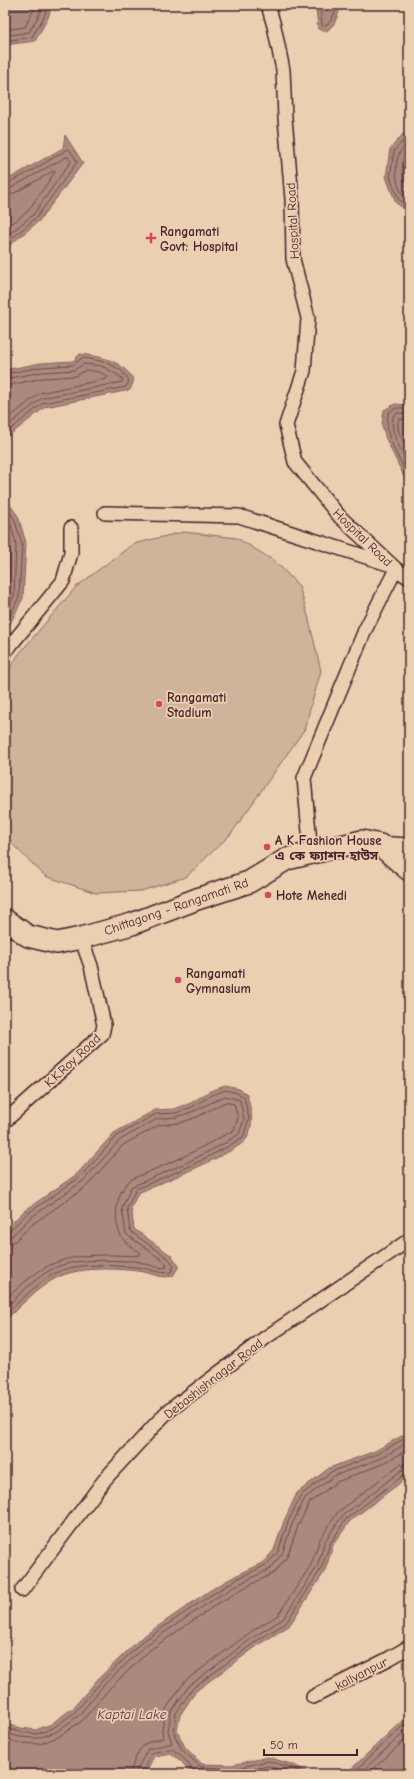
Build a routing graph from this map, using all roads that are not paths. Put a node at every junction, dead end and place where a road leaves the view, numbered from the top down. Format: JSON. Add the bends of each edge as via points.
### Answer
{"nodes":[{"id":1,"x":268,"y":5,"type":"edge"},
{"id":2,"x":105,"y":513,"type":"dead end"},
{"id":3,"x":71,"y":528,"type":"dead end"},
{"id":4,"x":394,"y":567,"type":"junction"},
{"id":5,"x":409,"y":578,"type":"edge"},
{"id":6,"x":5,"y":652,"type":"edge"},
{"id":7,"x":362,"y":841,"type":"junction"},
{"id":8,"x":409,"y":844,"type":"edge"},
{"id":9,"x":311,"y":853,"type":"junction"},
{"id":10,"x":409,"y":870,"type":"edge"},
{"id":11,"x":5,"y":920,"type":"edge"},
{"id":12,"x":81,"y":938,"type":"junction"},
{"id":13,"x":5,"y":1121,"type":"edge"},
{"id":14,"x":409,"y":1240,"type":"edge"},
{"id":15,"x":22,"y":1590,"type":"dead end"},
{"id":16,"x":409,"y":1647,"type":"edge"},
{"id":17,"x":313,"y":1697,"type":"dead end"}],
"edges":[{"from":1,"to":4,"type":"street","name":"Hospital Road","via":[[283,70],[284,118],[292,199],[293,260],[308,318],[304,371],[286,425],[295,462],[340,517]]},
{"from":2,"to":4,"type":"street","via":[[239,516]]},
{"from":3,"to":6,"type":"street","via":[[71,553],[63,581]]},
{"from":4,"to":5,"type":"street","name":"Hospital Road"},
{"from":4,"to":9,"type":"street","via":[[304,778]]},
{"from":7,"to":8,"type":"street"},
{"from":7,"to":9,"type":"highway","name":"Chittagong - Rangamati Rd"},
{"from":7,"to":10,"type":"highway","via":[[380,846]]},
{"from":9,"to":12,"type":"highway","name":"Chittagong - Rangamati Rd","via":[[287,858],[248,882],[132,924]]},
{"from":11,"to":12,"type":"highway","name":"Chittagong - Rangamati Rd","via":[[28,936],[57,942]]},
{"from":12,"to":13,"type":"street","name":"K.K.Roy Road","via":[[91,966],[104,1025],[102,1034]]},
{"from":14,"to":15,"type":"street","name":"Debashishnagar Road","via":[[265,1338],[166,1413],[106,1478]]},
{"from":16,"to":17,"type":"street","name":"kallyanpur"}]}
